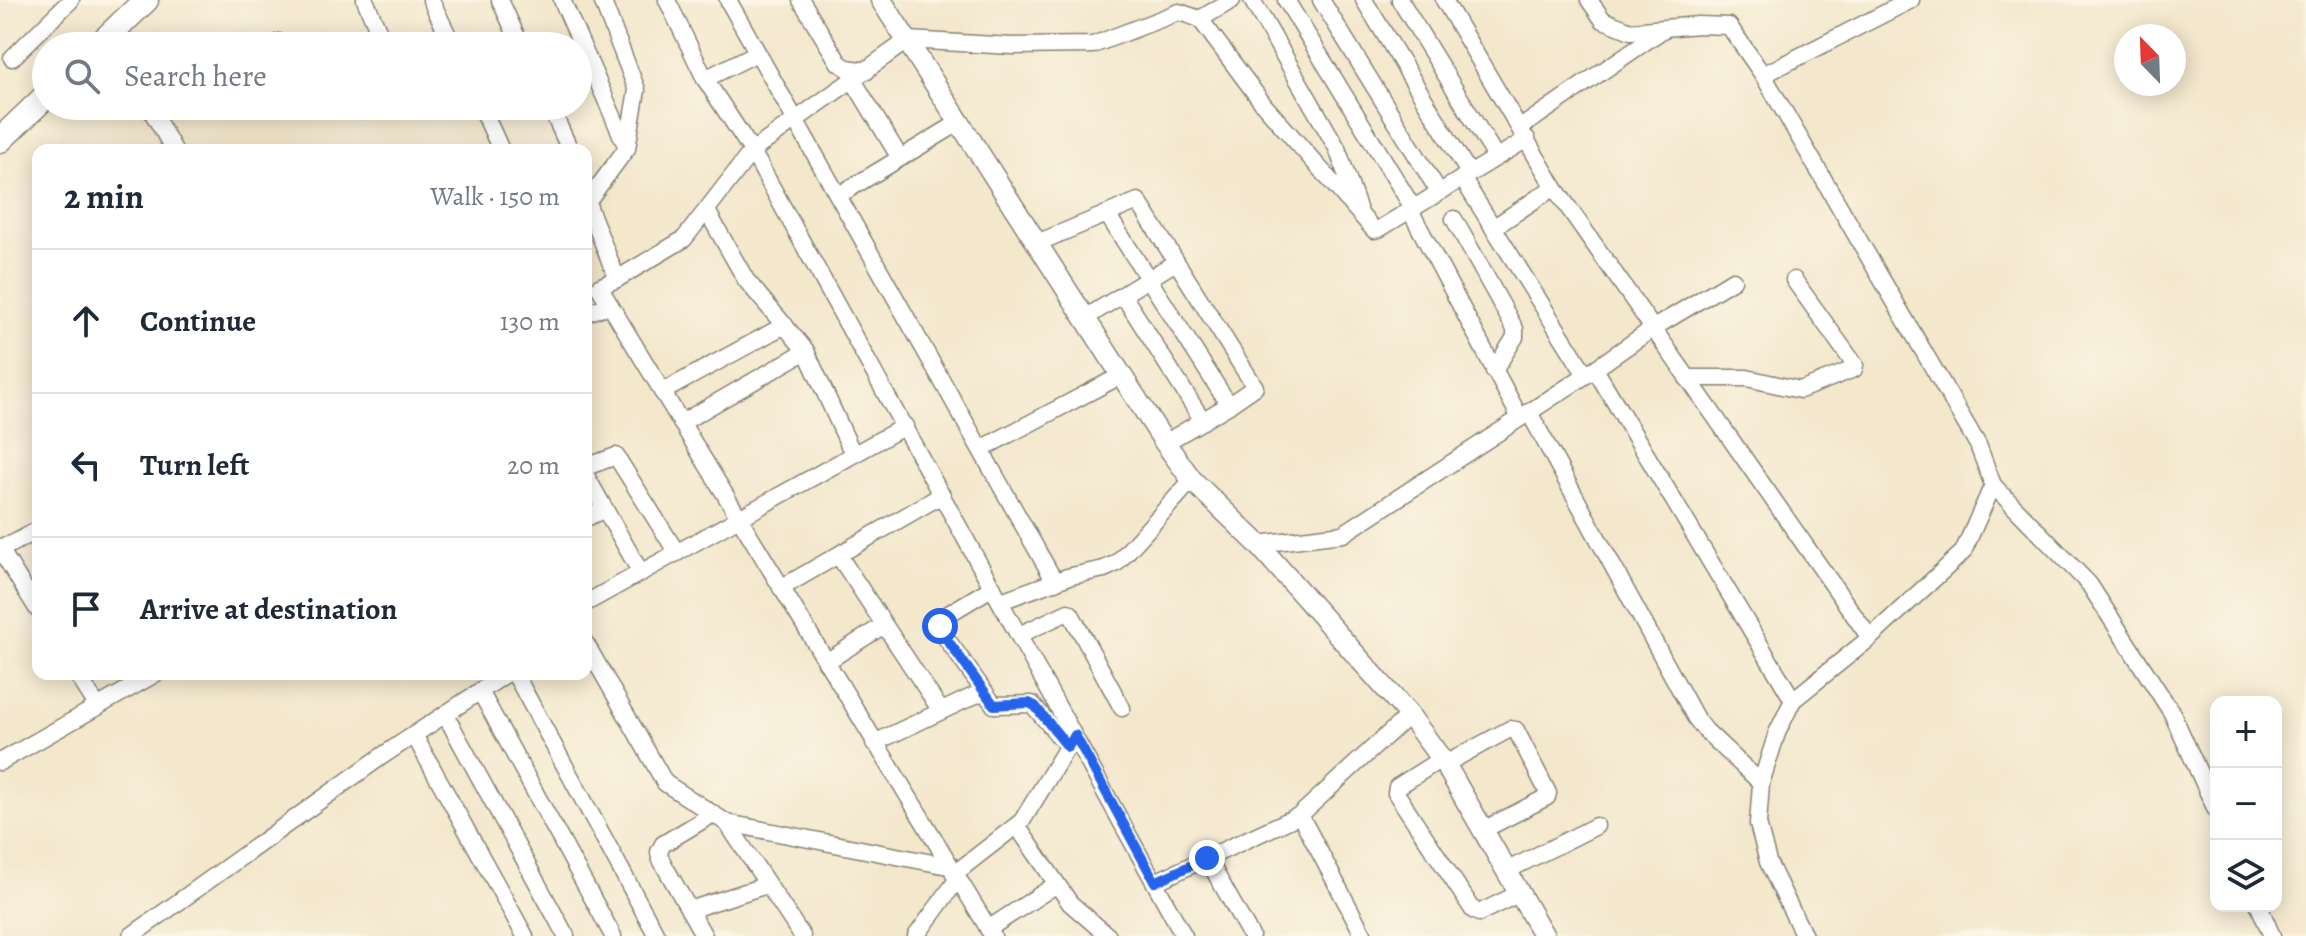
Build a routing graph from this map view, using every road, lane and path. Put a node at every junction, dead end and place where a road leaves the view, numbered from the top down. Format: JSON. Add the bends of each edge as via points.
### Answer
{"nodes":[{"id":1,"x":71,"y":0,"type":"edge"},
{"id":2,"x":146,"y":0,"type":"edge"},
{"id":3,"x":365,"y":0,"type":"edge"},
{"id":4,"x":431,"y":0,"type":"edge"},
{"id":5,"x":500,"y":0,"type":"edge"},
{"id":6,"x":562,"y":0,"type":"edge"},
{"id":7,"x":602,"y":0,"type":"edge"},
{"id":8,"x":667,"y":0,"type":"edge"},
{"id":9,"x":728,"y":0,"type":"edge"},
{"id":10,"x":801,"y":0,"type":"edge"},
{"id":11,"x":881,"y":0,"type":"edge"},
{"id":12,"x":1232,"y":0,"type":"edge"},
{"id":13,"x":1252,"y":0,"type":"edge"},
{"id":14,"x":1286,"y":0,"type":"edge"},
{"id":15,"x":1321,"y":0,"type":"edge"},
{"id":16,"x":1364,"y":0,"type":"edge"},
{"id":17,"x":1400,"y":0,"type":"edge"},
{"id":18,"x":1444,"y":0,"type":"edge"},
{"id":19,"x":1589,"y":0,"type":"edge"},
{"id":20,"x":1911,"y":0,"type":"edge"},
{"id":21,"x":1176,"y":6,"type":"edge"},
{"id":22,"x":1200,"y":19,"type":"junction"},
{"id":23,"x":1667,"y":27,"type":"junction"},
{"id":24,"x":38,"y":32,"type":"edge"},
{"id":25,"x":117,"y":32,"type":"edge"},
{"id":26,"x":379,"y":32,"type":"edge"},
{"id":27,"x":446,"y":32,"type":"edge"},
{"id":28,"x":515,"y":32,"type":"edge"},
{"id":29,"x":576,"y":32,"type":"edge"},
{"id":30,"x":32,"y":38,"type":"edge"},
{"id":31,"x":908,"y":40,"type":"junction"},
{"id":32,"x":1347,"y":43,"type":"junction"},
{"id":33,"x":757,"y":53,"type":"junction"},
{"id":34,"x":12,"y":58,"type":"dead end"},
{"id":35,"x":1321,"y":59,"type":"junction"},
{"id":36,"x":592,"y":68,"type":"edge"},
{"id":37,"x":860,"y":75,"type":"junction"},
{"id":38,"x":1763,"y":75,"type":"junction"},
{"id":39,"x":705,"y":79,"type":"junction"},
{"id":40,"x":32,"y":109,"type":"edge"},
{"id":41,"x":796,"y":119,"type":"junction"},
{"id":42,"x":159,"y":120,"type":"edge"},
{"id":43,"x":487,"y":120,"type":"edge"},
{"id":44,"x":556,"y":120,"type":"edge"},
{"id":45,"x":960,"y":122,"type":"junction"},
{"id":46,"x":1523,"y":133,"type":"junction"},
{"id":47,"x":0,"y":140,"type":"edge"},
{"id":48,"x":171,"y":144,"type":"edge"},
{"id":49,"x":498,"y":144,"type":"edge"},
{"id":50,"x":567,"y":144,"type":"edge"},
{"id":51,"x":627,"y":148,"type":"junction"},
{"id":52,"x":752,"y":151,"type":"junction"},
{"id":53,"x":1496,"y":157,"type":"junction"},
{"id":54,"x":900,"y":158,"type":"junction"},
{"id":55,"x":1466,"y":176,"type":"junction"},
{"id":56,"x":1554,"y":187,"type":"junction"},
{"id":57,"x":1439,"y":192,"type":"junction"},
{"id":58,"x":592,"y":193,"type":"edge"},
{"id":59,"x":839,"y":195,"type":"junction"},
{"id":60,"x":1411,"y":209,"type":"junction"},
{"id":61,"x":707,"y":211,"type":"junction"},
{"id":62,"x":1107,"y":214,"type":"junction"},
{"id":63,"x":592,"y":216,"type":"edge"},
{"id":64,"x":1361,"y":217,"type":"junction"},
{"id":65,"x":1454,"y":219,"type":"dead end"},
{"id":66,"x":1493,"y":228,"type":"junction"},
{"id":67,"x":1037,"y":243,"type":"junction"},
{"id":68,"x":1176,"y":262,"type":"junction"},
{"id":69,"x":617,"y":279,"type":"junction"},
{"id":70,"x":1149,"y":280,"type":"junction"},
{"id":71,"x":1733,"y":280,"type":"dead end"},
{"id":72,"x":1794,"y":280,"type":"dead end"},
{"id":73,"x":1123,"y":295,"type":"junction"},
{"id":74,"x":610,"y":305,"type":"junction"},
{"id":75,"x":592,"y":311,"type":"edge"},
{"id":76,"x":1085,"y":318,"type":"junction"},
{"id":77,"x":785,"y":325,"type":"junction"},
{"id":78,"x":1652,"y":329,"type":"junction"},
{"id":79,"x":806,"y":351,"type":"junction"},
{"id":80,"x":1494,"y":371,"type":"junction"},
{"id":81,"x":1590,"y":372,"type":"junction"},
{"id":82,"x":1122,"y":375,"type":"junction"},
{"id":83,"x":1687,"y":378,"type":"junction"},
{"id":84,"x":662,"y":392,"type":"junction"},
{"id":85,"x":1229,"y":405,"type":"junction"},
{"id":86,"x":1524,"y":415,"type":"junction"},
{"id":87,"x":1203,"y":421,"type":"junction"},
{"id":88,"x":681,"y":423,"type":"junction"},
{"id":89,"x":905,"y":426,"type":"junction"},
{"id":90,"x":1165,"y":443,"type":"junction"},
{"id":91,"x":981,"y":449,"type":"junction"},
{"id":92,"x":853,"y":454,"type":"junction"},
{"id":93,"x":592,"y":465,"type":"edge"},
{"id":94,"x":1192,"y":480,"type":"junction"},
{"id":95,"x":1993,"y":485,"type":"junction"},
{"id":96,"x":592,"y":486,"type":"edge"},
{"id":97,"x":942,"y":495,"type":"junction"},
{"id":98,"x":605,"y":509,"type":"junction"},
{"id":99,"x":592,"y":515,"type":"edge"},
{"id":100,"x":738,"y":517,"type":"junction"},
{"id":101,"x":32,"y":533,"type":"edge"},
{"id":102,"x":1258,"y":544,"type":"junction"},
{"id":103,"x":0,"y":548,"type":"edge"},
{"id":104,"x":677,"y":553,"type":"junction"},
{"id":105,"x":839,"y":556,"type":"junction"},
{"id":106,"x":641,"y":573,"type":"junction"},
{"id":107,"x":1055,"y":582,"type":"junction"},
{"id":108,"x":781,"y":588,"type":"junction"},
{"id":109,"x":997,"y":594,"type":"junction"},
{"id":110,"x":32,"y":600,"type":"edge"},
{"id":111,"x":592,"y":600,"type":"edge"},
{"id":112,"x":884,"y":625,"type":"junction"},
{"id":113,"x":1019,"y":635,"type":"junction"},
{"id":114,"x":1870,"y":638,"type":"junction"},
{"id":115,"x":592,"y":655,"type":"edge"},
{"id":116,"x":826,"y":662,"type":"junction"},
{"id":117,"x":81,"y":680,"type":"edge"},
{"id":118,"x":145,"y":680,"type":"edge"},
{"id":119,"x":497,"y":680,"type":"edge"},
{"id":120,"x":518,"y":680,"type":"edge"},
{"id":121,"x":480,"y":691,"type":"junction"},
{"id":122,"x":984,"y":691,"type":"junction"},
{"id":123,"x":1793,"y":700,"type":"junction"},
{"id":124,"x":98,"y":707,"type":"junction"},
{"id":125,"x":1122,"y":708,"type":"dead end"},
{"id":126,"x":941,"y":711,"type":"junction"},
{"id":127,"x":445,"y":714,"type":"junction"},
{"id":128,"x":1409,"y":715,"type":"junction"},
{"id":129,"x":414,"y":735,"type":"junction"},
{"id":130,"x":1071,"y":741,"type":"junction"},
{"id":131,"x":874,"y":743,"type":"junction"},
{"id":132,"x":0,"y":762,"type":"edge"},
{"id":133,"x":1443,"y":762,"type":"junction"},
{"id":134,"x":1761,"y":783,"type":"junction"},
{"id":135,"x":2210,"y":797,"type":"edge"},
{"id":136,"x":1300,"y":815,"type":"junction"},
{"id":137,"x":720,"y":818,"type":"junction"},
{"id":138,"x":1017,"y":826,"type":"junction"},
{"id":139,"x":1596,"y":826,"type":"dead end"},
{"id":140,"x":1483,"y":830,"type":"junction"},
{"id":141,"x":1207,"y":858,"type":"junction"},
{"id":142,"x":1506,"y":871,"type":"junction"},
{"id":143,"x":953,"y":873,"type":"junction"},
{"id":144,"x":1155,"y":882,"type":"junction"},
{"id":145,"x":1057,"y":884,"type":"junction"},
{"id":146,"x":767,"y":885,"type":"junction"},
{"id":147,"x":1518,"y":894,"type":"junction"},
{"id":148,"x":689,"y":910,"type":"junction"},
{"id":149,"x":2262,"y":912,"type":"edge"},
{"id":150,"x":990,"y":933,"type":"edge"},
{"id":151,"x":131,"y":936,"type":"edge"},
{"id":152,"x":525,"y":936,"type":"edge"},
{"id":153,"x":566,"y":936,"type":"edge"},
{"id":154,"x":613,"y":936,"type":"edge"},
{"id":155,"x":657,"y":936,"type":"edge"},
{"id":156,"x":704,"y":936,"type":"edge"},
{"id":157,"x":802,"y":936,"type":"edge"},
{"id":158,"x":916,"y":936,"type":"edge"},
{"id":159,"x":1108,"y":936,"type":"edge"},
{"id":160,"x":1184,"y":936,"type":"edge"},
{"id":161,"x":1251,"y":936,"type":"edge"},
{"id":162,"x":1364,"y":936,"type":"edge"},
{"id":163,"x":1544,"y":936,"type":"edge"},
{"id":164,"x":1804,"y":936,"type":"edge"},
{"id":165,"x":2272,"y":936,"type":"edge"}],
"edges":[{"from":1,"to":24,"type":"street"},
{"from":2,"to":25,"type":"main road"},
{"from":3,"to":26,"type":"street"},
{"from":4,"to":27,"type":"street"},
{"from":5,"to":28,"type":"street"},
{"from":6,"to":29,"type":"street"},
{"from":7,"to":51,"type":"street","via":[[637,90]]},
{"from":8,"to":39,"type":"street"},
{"from":9,"to":33,"type":"street"},
{"from":10,"to":37,"type":"street","via":[[839,63]]},
{"from":11,"to":31,"type":"street"},
{"from":12,"to":22,"type":"street"},
{"from":13,"to":64,"type":"street","via":[[1337,148]]},
{"from":14,"to":35,"type":"street"},
{"from":15,"to":32,"type":"street"},
{"from":16,"to":55,"type":"street"},
{"from":17,"to":53,"type":"street"},
{"from":18,"to":46,"type":"street"},
{"from":19,"to":23,"type":"street","via":[[1603,20],[1631,31]]},
{"from":20,"to":38,"type":"street"},
{"from":21,"to":22,"type":"street"},
{"from":21,"to":31,"type":"street","via":[[1093,45]]},
{"from":22,"to":64,"type":"street","via":[[1264,105]]},
{"from":23,"to":38,"type":"street","via":[[1729,26]]},
{"from":23,"to":46,"type":"street"},
{"from":30,"to":34,"type":"street"},
{"from":31,"to":37,"type":"street"},
{"from":31,"to":45,"type":"street"},
{"from":32,"to":35,"type":"street"},
{"from":32,"to":57,"type":"street"},
{"from":33,"to":39,"type":"street"},
{"from":33,"to":41,"type":"street"},
{"from":35,"to":60,"type":"street"},
{"from":36,"to":51,"type":"street"},
{"from":37,"to":41,"type":"street"},
{"from":37,"to":54,"type":"street"},
{"from":38,"to":95,"type":"street","via":[[1978,445]]},
{"from":39,"to":52,"type":"street"},
{"from":40,"to":47,"type":"main road"},
{"from":41,"to":52,"type":"street"},
{"from":41,"to":59,"type":"street"},
{"from":42,"to":48,"type":"street"},
{"from":43,"to":49,"type":"street"},
{"from":44,"to":50,"type":"street"},
{"from":45,"to":54,"type":"street"},
{"from":45,"to":67,"type":"street"},
{"from":46,"to":53,"type":"street"},
{"from":46,"to":56,"type":"street"},
{"from":51,"to":58,"type":"street"},
{"from":52,"to":61,"type":"street"},
{"from":52,"to":89,"type":"street"},
{"from":53,"to":55,"type":"street"},
{"from":54,"to":59,"type":"street"},
{"from":55,"to":57,"type":"street"},
{"from":55,"to":66,"type":"street"},
{"from":56,"to":66,"type":"street"},
{"from":56,"to":78,"type":"street"},
{"from":57,"to":60,"type":"street"},
{"from":59,"to":91,"type":"street"},
{"from":60,"to":64,"type":"street","via":[[1376,230]]},
{"from":60,"to":80,"type":"street"},
{"from":61,"to":69,"type":"street","via":[[684,239]]},
{"from":61,"to":77,"type":"street","via":[[746,280]]},
{"from":62,"to":67,"type":"street"},
{"from":62,"to":68,"type":"street","via":[[1138,201]]},
{"from":62,"to":70,"type":"street"},
{"from":63,"to":69,"type":"street"},
{"from":65,"to":80,"type":"street","via":[[1515,329]]},
{"from":66,"to":81,"type":"street"},
{"from":67,"to":76,"type":"street"},
{"from":68,"to":70,"type":"street"},
{"from":68,"to":85,"type":"street","via":[[1255,387]]},
{"from":69,"to":74,"type":"street","via":[[599,287]]},
{"from":70,"to":73,"type":"street"},
{"from":70,"to":85,"type":"street"},
{"from":71,"to":78,"type":"street"},
{"from":72,"to":83,"type":"street","via":[[1854,369],[1800,390],[1747,378]]},
{"from":73,"to":76,"type":"street"},
{"from":73,"to":87,"type":"street"},
{"from":74,"to":75,"type":"street"},
{"from":74,"to":84,"type":"street"},
{"from":76,"to":82,"type":"street"},
{"from":77,"to":79,"type":"street"},
{"from":77,"to":84,"type":"street"},
{"from":78,"to":81,"type":"street"},
{"from":78,"to":83,"type":"street"},
{"from":79,"to":88,"type":"street"},
{"from":79,"to":92,"type":"street"},
{"from":80,"to":86,"type":"street"},
{"from":81,"to":86,"type":"street"},
{"from":81,"to":123,"type":"street"},
{"from":82,"to":90,"type":"street"},
{"from":82,"to":91,"type":"street"},
{"from":83,"to":114,"type":"street"},
{"from":84,"to":88,"type":"street"},
{"from":85,"to":87,"type":"street"},
{"from":86,"to":102,"type":"street","via":[[1343,534]]},
{"from":86,"to":134,"type":"street","via":[[1695,717]]},
{"from":87,"to":90,"type":"street"},
{"from":88,"to":100,"type":"street"},
{"from":89,"to":92,"type":"street"},
{"from":89,"to":97,"type":"street"},
{"from":90,"to":94,"type":"street"},
{"from":91,"to":107,"type":"street"},
{"from":92,"to":100,"type":"street"},
{"from":93,"to":104,"type":"street","via":[[616,456]]},
{"from":94,"to":102,"type":"street"},
{"from":94,"to":107,"type":"street","via":[[1117,563]]},
{"from":95,"to":114,"type":"street","via":[[1963,552]]},
{"from":95,"to":135,"type":"street","via":[[2097,596],[2172,713]]},
{"from":96,"to":98,"type":"street"},
{"from":97,"to":105,"type":"street"},
{"from":97,"to":109,"type":"street"},
{"from":98,"to":99,"type":"street"},
{"from":98,"to":106,"type":"street"},
{"from":100,"to":104,"type":"street"},
{"from":100,"to":108,"type":"street"},
{"from":101,"to":103,"type":"street"},
{"from":102,"to":128,"type":"street"},
{"from":103,"to":110,"type":"street"},
{"from":104,"to":106,"type":"street"},
{"from":105,"to":108,"type":"street"},
{"from":105,"to":112,"type":"street"},
{"from":106,"to":111,"type":"street"},
{"from":107,"to":109,"type":"street"},
{"from":108,"to":116,"type":"street"},
{"from":109,"to":113,"type":"street"},
{"from":109,"to":122,"type":"street","via":[[945,616],[940,626]]},
{"from":112,"to":116,"type":"street"},
{"from":112,"to":126,"type":"street"},
{"from":113,"to":125,"type":"street","via":[[1068,612],[1073,615]]},
{"from":113,"to":130,"type":"street"},
{"from":114,"to":123,"type":"street"},
{"from":115,"to":137,"type":"street","via":[[665,783]]},
{"from":116,"to":131,"type":"street"},
{"from":117,"to":124,"type":"street"},
{"from":118,"to":124,"type":"street"},
{"from":119,"to":121,"type":"street"},
{"from":120,"to":155,"type":"street"},
{"from":121,"to":127,"type":"street"},
{"from":121,"to":154,"type":"street"},
{"from":122,"to":126,"type":"street"},
{"from":122,"to":130,"type":"street","via":[[996,706],[1035,706]]},
{"from":123,"to":134,"type":"street"},
{"from":124,"to":132,"type":"street"},
{"from":126,"to":131,"type":"street"},
{"from":127,"to":129,"type":"street"},
{"from":127,"to":153,"type":"street"},
{"from":128,"to":133,"type":"street"},
{"from":128,"to":136,"type":"street"},
{"from":129,"to":151,"type":"street"},
{"from":129,"to":152,"type":"street"},
{"from":130,"to":138,"type":"street"},
{"from":130,"to":144,"type":"street"},
{"from":131,"to":143,"type":"street"},
{"from":133,"to":140,"type":"street"},
{"from":133,"to":140,"type":"street","via":[[1516,730],[1547,797]]},
{"from":133,"to":147,"type":"street","via":[[1397,787],[1396,793],[1475,912]]},
{"from":134,"to":164,"type":"street","via":[[1758,824],[1768,862]]},
{"from":136,"to":141,"type":"street"},
{"from":136,"to":162,"type":"street"},
{"from":137,"to":143,"type":"street"},
{"from":137,"to":146,"type":"street"},
{"from":137,"to":148,"type":"street","via":[[663,844],[659,852]]},
{"from":138,"to":143,"type":"street"},
{"from":138,"to":145,"type":"street"},
{"from":139,"to":142,"type":"street"},
{"from":140,"to":142,"type":"street"},
{"from":141,"to":144,"type":"street"},
{"from":141,"to":161,"type":"street"},
{"from":142,"to":147,"type":"street"},
{"from":143,"to":150,"type":"street"},
{"from":143,"to":158,"type":"street"},
{"from":144,"to":160,"type":"street"},
{"from":145,"to":150,"type":"street"},
{"from":145,"to":159,"type":"street"},
{"from":146,"to":148,"type":"street"},
{"from":146,"to":157,"type":"street"},
{"from":147,"to":163,"type":"street"},
{"from":148,"to":156,"type":"street"},
{"from":149,"to":165,"type":"street"}]}
